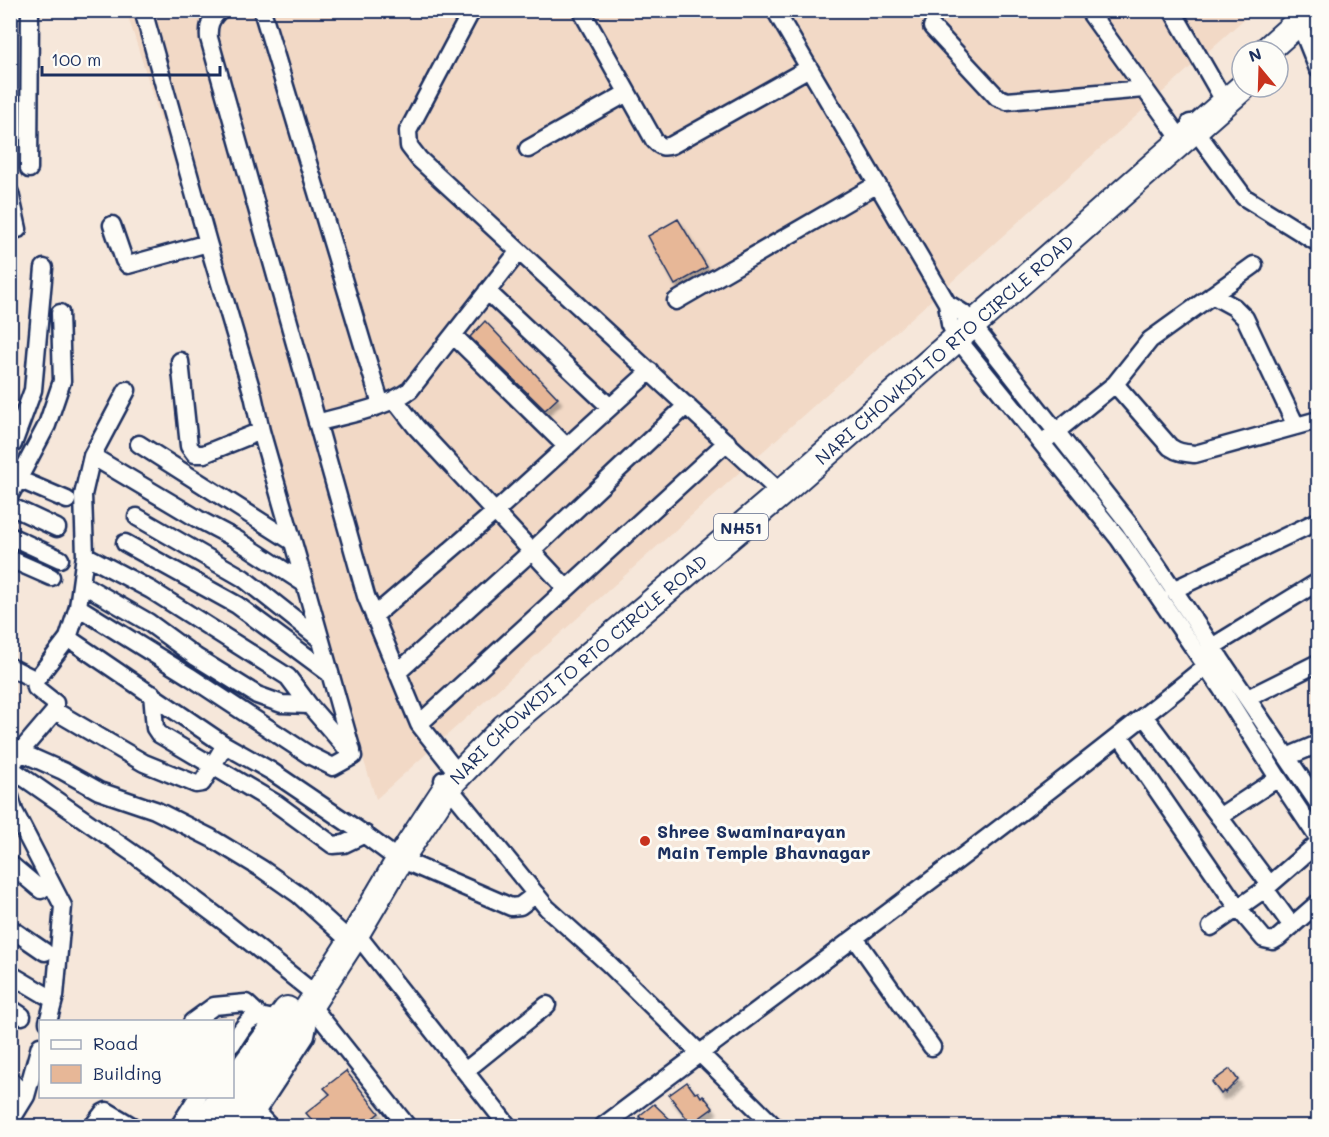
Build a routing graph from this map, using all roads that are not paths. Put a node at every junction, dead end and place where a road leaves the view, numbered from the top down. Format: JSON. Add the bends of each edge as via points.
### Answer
{"nodes":[{"id":1,"x":30,"y":10,"type":"edge"},
{"id":2,"x":143,"y":10,"type":"edge"},
{"id":3,"x":220,"y":10,"type":"edge"},
{"id":4,"x":262,"y":10,"type":"edge"},
{"id":5,"x":471,"y":10,"type":"edge"},
{"id":6,"x":580,"y":10,"type":"edge"},
{"id":7,"x":775,"y":10,"type":"edge"},
{"id":8,"x":1088,"y":10,"type":"edge"},
{"id":9,"x":1172,"y":10,"type":"edge"},
{"id":10,"x":1312,"y":10,"type":"edge"},
{"id":11,"x":932,"y":27,"type":"dead end"},
{"id":12,"x":1311,"y":28,"type":"edge"},
{"id":13,"x":1279,"y":39,"type":"edge"},
{"id":14,"x":1290,"y":46,"type":"edge"},
{"id":15,"x":809,"y":68,"type":"junction"},
{"id":16,"x":1318,"y":69,"type":"edge"},
{"id":17,"x":1143,"y":89,"type":"junction"},
{"id":18,"x":1230,"y":89,"type":"edge"},
{"id":19,"x":1230,"y":91,"type":"edge"},
{"id":20,"x":627,"y":93,"type":"junction"},
{"id":21,"x":1184,"y":131,"type":"junction"},
{"id":22,"x":528,"y":149,"type":"dead end"},
{"id":23,"x":29,"y":169,"type":"dead end"},
{"id":24,"x":876,"y":185,"type":"junction"},
{"id":25,"x":10,"y":193,"type":"edge"},
{"id":26,"x":112,"y":225,"type":"dead end"},
{"id":27,"x":18,"y":229,"type":"dead end"},
{"id":28,"x":208,"y":243,"type":"junction"},
{"id":29,"x":1318,"y":243,"type":"edge"},
{"id":30,"x":519,"y":251,"type":"junction"},
{"id":31,"x":1254,"y":265,"type":"dead end"},
{"id":32,"x":44,"y":268,"type":"dead end"},
{"id":33,"x":487,"y":291,"type":"junction"},
{"id":34,"x":1212,"y":295,"type":"junction"},
{"id":35,"x":676,"y":301,"type":"dead end"},
{"id":36,"x":60,"y":313,"type":"dead end"},
{"id":37,"x":957,"y":320,"type":"junction"},
{"id":38,"x":453,"y":335,"type":"junction"},
{"id":39,"x":180,"y":361,"type":"dead end"},
{"id":40,"x":650,"y":371,"type":"junction"},
{"id":41,"x":1115,"y":384,"type":"junction"},
{"id":42,"x":127,"y":390,"type":"dead end"},
{"id":43,"x":388,"y":402,"type":"junction"},
{"id":44,"x":687,"y":405,"type":"junction"},
{"id":45,"x":610,"y":407,"type":"junction"},
{"id":46,"x":1318,"y":420,"type":"edge"},
{"id":47,"x":317,"y":423,"type":"junction"},
{"id":48,"x":1296,"y":426,"type":"junction"},
{"id":49,"x":261,"y":431,"type":"junction"},
{"id":50,"x":1056,"y":432,"type":"junction"},
{"id":51,"x":727,"y":442,"type":"junction"},
{"id":52,"x":12,"y":444,"type":"edge"},
{"id":53,"x":139,"y":444,"type":"dead end"},
{"id":54,"x":1042,"y":444,"type":"junction"},
{"id":55,"x":567,"y":447,"type":"junction"},
{"id":56,"x":32,"y":453,"type":"junction"},
{"id":57,"x":92,"y":456,"type":"junction"},
{"id":58,"x":17,"y":474,"type":"edge"},
{"id":59,"x":775,"y":486,"type":"junction"},
{"id":60,"x":10,"y":495,"type":"edge"},
{"id":61,"x":67,"y":500,"type":"dead end"},
{"id":62,"x":10,"y":506,"type":"edge"},
{"id":63,"x":495,"y":512,"type":"junction"},
{"id":64,"x":137,"y":517,"type":"dead end"},
{"id":65,"x":1318,"y":521,"type":"edge"},
{"id":66,"x":57,"y":528,"type":"dead end"},
{"id":67,"x":10,"y":536,"type":"edge"},
{"id":68,"x":293,"y":542,"type":"junction"},
{"id":69,"x":125,"y":543,"type":"dead end"},
{"id":70,"x":532,"y":551,"type":"junction"},
{"id":71,"x":86,"y":555,"type":"junction"},
{"id":72,"x":10,"y":559,"type":"edge"},
{"id":73,"x":60,"y":560,"type":"dead end"},
{"id":74,"x":51,"y":577,"type":"dead end"},
{"id":75,"x":1318,"y":582,"type":"edge"},
{"id":76,"x":82,"y":584,"type":"junction"},
{"id":77,"x":305,"y":584,"type":"junction"},
{"id":78,"x":566,"y":588,"type":"junction"},
{"id":79,"x":1173,"y":590,"type":"junction"},
{"id":80,"x":78,"y":608,"type":"junction"},
{"id":81,"x":374,"y":616,"type":"junction"},
{"id":82,"x":68,"y":638,"type":"junction"},
{"id":83,"x":320,"y":639,"type":"junction"},
{"id":84,"x":1212,"y":657,"type":"junction"},
{"id":85,"x":1318,"y":663,"type":"edge"},
{"id":86,"x":10,"y":667,"type":"edge"},
{"id":87,"x":398,"y":672,"type":"junction"},
{"id":88,"x":329,"y":673,"type":"junction"},
{"id":89,"x":36,"y":684,"type":"junction"},
{"id":90,"x":152,"y":694,"type":"junction"},
{"id":91,"x":1248,"y":698,"type":"junction"},
{"id":92,"x":309,"y":705,"type":"junction"},
{"id":93,"x":55,"y":707,"type":"junction"},
{"id":94,"x":1144,"y":716,"type":"junction"},
{"id":95,"x":419,"y":724,"type":"junction"},
{"id":96,"x":1120,"y":736,"type":"junction"},
{"id":97,"x":1318,"y":744,"type":"edge"},
{"id":98,"x":225,"y":745,"type":"junction"},
{"id":99,"x":20,"y":752,"type":"junction"},
{"id":100,"x":353,"y":756,"type":"junction"},
{"id":101,"x":1287,"y":757,"type":"junction"},
{"id":102,"x":212,"y":765,"type":"junction"},
{"id":103,"x":11,"y":768,"type":"edge"},
{"id":104,"x":450,"y":776,"type":"junction"},
{"id":105,"x":1278,"y":778,"type":"junction"},
{"id":106,"x":1318,"y":803,"type":"edge"},
{"id":107,"x":12,"y":808,"type":"edge"},
{"id":108,"x":1219,"y":817,"type":"junction"},
{"id":109,"x":365,"y":834,"type":"junction"},
{"id":110,"x":1317,"y":836,"type":"edge"},
{"id":111,"x":394,"y":855,"type":"junction"},
{"id":112,"x":10,"y":864,"type":"edge"},
{"id":113,"x":1267,"y":887,"type":"junction"},
{"id":114,"x":41,"y":890,"type":"dead end"},
{"id":115,"x":536,"y":894,"type":"junction"},
{"id":116,"x":1318,"y":903,"type":"edge"},
{"id":117,"x":1238,"y":908,"type":"junction"},
{"id":118,"x":1292,"y":926,"type":"junction"},
{"id":119,"x":1211,"y":927,"type":"dead end"},
{"id":120,"x":10,"y":928,"type":"edge"},
{"id":121,"x":348,"y":935,"type":"junction"},
{"id":122,"x":855,"y":938,"type":"junction"},
{"id":123,"x":45,"y":952,"type":"dead end"},
{"id":124,"x":10,"y":974,"type":"edge"},
{"id":125,"x":54,"y":1000,"type":"junction"},
{"id":126,"x":547,"y":1005,"type":"dead end"},
{"id":127,"x":297,"y":1007,"type":"junction"},
{"id":128,"x":49,"y":1020,"type":"edge"},
{"id":129,"x":195,"y":1020,"type":"edge"},
{"id":130,"x":234,"y":1041,"type":"edge"},
{"id":131,"x":932,"y":1047,"type":"dead end"},
{"id":132,"x":39,"y":1050,"type":"edge"},
{"id":133,"x":700,"y":1053,"type":"junction"},
{"id":134,"x":465,"y":1071,"type":"junction"},
{"id":135,"x":10,"y":1080,"type":"edge"},
{"id":136,"x":234,"y":1082,"type":"edge"},
{"id":137,"x":26,"y":1095,"type":"junction"},
{"id":138,"x":197,"y":1098,"type":"edge"},
{"id":139,"x":223,"y":1098,"type":"edge"},
{"id":140,"x":256,"y":1112,"type":"junction"},
{"id":141,"x":12,"y":1117,"type":"edge"},
{"id":142,"x":93,"y":1126,"type":"edge"},
{"id":143,"x":132,"y":1126,"type":"edge"},
{"id":144,"x":179,"y":1126,"type":"edge"},
{"id":145,"x":202,"y":1126,"type":"edge"},
{"id":146,"x":232,"y":1126,"type":"edge"},
{"id":147,"x":247,"y":1126,"type":"edge"},
{"id":148,"x":269,"y":1126,"type":"edge"},
{"id":149,"x":407,"y":1126,"type":"edge"},
{"id":150,"x":508,"y":1126,"type":"edge"},
{"id":151,"x":603,"y":1126,"type":"edge"},
{"id":152,"x":774,"y":1126,"type":"edge"}],
"edges":[{"from":1,"to":23,"type":"street"},
{"from":2,"to":28,"type":"street"},
{"from":3,"to":47,"type":"street","via":[[208,26],[209,38]]},
{"from":4,"to":43,"type":"street"},
{"from":5,"to":30,"type":"street","via":[[408,131],[409,146]]},
{"from":6,"to":20,"type":"street"},
{"from":7,"to":15,"type":"street"},
{"from":8,"to":17,"type":"street"},
{"from":9,"to":18,"type":"street"},
{"from":10,"to":13,"type":"highway"},
{"from":11,"to":17,"type":"street","via":[[997,97],[1007,101]]},
{"from":12,"to":14,"type":"highway"},
{"from":12,"to":16,"type":"street"},
{"from":15,"to":20,"type":"street","via":[[665,147],[654,140]]},
{"from":15,"to":24,"type":"street"},
{"from":17,"to":21,"type":"street"},
{"from":19,"to":21,"type":"highway","name":"NARI CHOWKDI TO RTO CIRCLE ROAD","number":"NH51"},
{"from":20,"to":22,"type":"street"},
{"from":21,"to":29,"type":"street","via":[[1244,197]]},
{"from":21,"to":37,"type":"highway","name":"NARI CHOWKDI TO RTO CIRCLE ROAD","number":"NH51"},
{"from":24,"to":35,"type":"street"},
{"from":24,"to":37,"type":"street"},
{"from":25,"to":27,"type":"street"},
{"from":26,"to":28,"type":"street","via":[[128,265]]},
{"from":28,"to":49,"type":"street"},
{"from":30,"to":33,"type":"street"},
{"from":30,"to":40,"type":"street"},
{"from":31,"to":34,"type":"street"},
{"from":32,"to":52,"type":"street","via":[[33,390]]},
{"from":33,"to":38,"type":"street"},
{"from":33,"to":45,"type":"street"},
{"from":34,"to":41,"type":"street","via":[[1150,340]]},
{"from":34,"to":48,"type":"street","via":[[1245,318]]},
{"from":36,"to":56,"type":"street","via":[[62,381]]},
{"from":37,"to":50,"type":"street"},
{"from":37,"to":54,"type":"street"},
{"from":37,"to":59,"type":"highway","name":"NARI CHOWKDI TO RTO CIRCLE ROAD","number":"NH51"},
{"from":38,"to":43,"type":"street","via":[[410,390]]},
{"from":38,"to":55,"type":"street"},
{"from":39,"to":49,"type":"street","via":[[189,447],[195,454]]},
{"from":40,"to":44,"type":"street"},
{"from":40,"to":45,"type":"street"},
{"from":41,"to":48,"type":"street","via":[[1177,452],[1195,453]]},
{"from":41,"to":50,"type":"street"},
{"from":42,"to":57,"type":"street"},
{"from":43,"to":47,"type":"street"},
{"from":43,"to":63,"type":"street"},
{"from":44,"to":51,"type":"street"},
{"from":44,"to":70,"type":"street"},
{"from":45,"to":55,"type":"street"},
{"from":46,"to":48,"type":"street"},
{"from":47,"to":81,"type":"street"},
{"from":49,"to":68,"type":"street"},
{"from":50,"to":54,"type":"street"},
{"from":50,"to":79,"type":"street","via":[[1129,524]]},
{"from":51,"to":59,"type":"street"},
{"from":51,"to":78,"type":"street"},
{"from":52,"to":56,"type":"street"},
{"from":53,"to":68,"type":"street"},
{"from":54,"to":84,"type":"street"},
{"from":55,"to":63,"type":"street"},
{"from":56,"to":58,"type":"street"},
{"from":57,"to":71,"type":"street","via":[[83,495]]},
{"from":57,"to":77,"type":"street","via":[[236,539]]},
{"from":58,"to":60,"type":"street"},
{"from":58,"to":61,"type":"street"},
{"from":59,"to":104,"type":"highway","name":"NARI CHOWKDI TO RTO CIRCLE ROAD","number":"NH51"},
{"from":62,"to":66,"type":"street"},
{"from":63,"to":70,"type":"street"},
{"from":63,"to":81,"type":"street"},
{"from":64,"to":83,"type":"street","via":[[239,576]]},
{"from":65,"to":79,"type":"street"},
{"from":67,"to":73,"type":"street"},
{"from":68,"to":77,"type":"street"},
{"from":69,"to":88,"type":"street","via":[[237,605]]},
{"from":70,"to":78,"type":"street"},
{"from":70,"to":87,"type":"street"},
{"from":71,"to":76,"type":"street"},
{"from":71,"to":92,"type":"street","via":[[151,590],[288,676]]},
{"from":72,"to":74,"type":"street"},
{"from":75,"to":84,"type":"street"},
{"from":76,"to":80,"type":"street"},
{"from":76,"to":92,"type":"street","via":[[148,622],[257,695],[282,704]]},
{"from":77,"to":83,"type":"street"},
{"from":78,"to":95,"type":"street"},
{"from":79,"to":84,"type":"street"},
{"from":80,"to":82,"type":"street"},
{"from":80,"to":100,"type":"street","via":[[309,755],[333,767]]},
{"from":81,"to":87,"type":"street"},
{"from":82,"to":89,"type":"street"},
{"from":82,"to":90,"type":"street"},
{"from":83,"to":88,"type":"street"},
{"from":84,"to":91,"type":"street"},
{"from":84,"to":94,"type":"street"},
{"from":84,"to":105,"type":"street","via":[[1221,688]]},
{"from":85,"to":91,"type":"street"},
{"from":86,"to":89,"type":"street"},
{"from":87,"to":95,"type":"street"},
{"from":88,"to":100,"type":"street"},
{"from":89,"to":93,"type":"street"},
{"from":90,"to":98,"type":"street"},
{"from":90,"to":102,"type":"street","via":[[157,731]]},
{"from":91,"to":101,"type":"street"},
{"from":92,"to":100,"type":"street"},
{"from":93,"to":99,"type":"street"},
{"from":93,"to":102,"type":"street","via":[[144,763],[196,784],[202,783]]},
{"from":94,"to":96,"type":"street"},
{"from":94,"to":108,"type":"street"},
{"from":95,"to":104,"type":"street"},
{"from":96,"to":117,"type":"street"},
{"from":96,"to":122,"type":"street"},
{"from":97,"to":101,"type":"street"},
{"from":98,"to":102,"type":"street"},
{"from":98,"to":109,"type":"street"},
{"from":99,"to":103,"type":"street"},
{"from":99,"to":121,"type":"street","via":[[99,791],[155,810],[211,838],[299,895]]},
{"from":101,"to":106,"type":"street"},
{"from":102,"to":109,"type":"street","via":[[282,807],[333,845]]},
{"from":103,"to":127,"type":"street","via":[[147,864]]},
{"from":104,"to":111,"type":"highway","name":"NARI CHOWKDI TO RTO CIRCLE ROAD","number":"NH51"},
{"from":104,"to":115,"type":"street"},
{"from":105,"to":108,"type":"street"},
{"from":105,"to":110,"type":"street"},
{"from":107,"to":125,"type":"street","via":[[63,906]]},
{"from":108,"to":113,"type":"street"},
{"from":109,"to":111,"type":"street"},
{"from":110,"to":113,"type":"street"},
{"from":111,"to":115,"type":"street","via":[[511,908]]},
{"from":111,"to":121,"type":"highway","name":"NARI CHOWKDI TO RTO CIRCLE ROAD","number":"NH51"},
{"from":112,"to":114,"type":"street"},
{"from":113,"to":117,"type":"street"},
{"from":113,"to":118,"type":"street"},
{"from":115,"to":133,"type":"street"},
{"from":116,"to":118,"type":"street"},
{"from":117,"to":118,"type":"street","via":[[1268,941]]},
{"from":117,"to":119,"type":"street"},
{"from":120,"to":123,"type":"street"},
{"from":121,"to":127,"type":"highway","name":"NARI CHOWKDI TO RTO CIRCLE ROAD","number":"NH51"},
{"from":121,"to":134,"type":"street"},
{"from":122,"to":131,"type":"street"},
{"from":122,"to":133,"type":"street"},
{"from":124,"to":125,"type":"street"},
{"from":125,"to":128,"type":"street"},
{"from":126,"to":134,"type":"street"},
{"from":127,"to":129,"type":"street","via":[[246,1003],[214,1006]]},
{"from":127,"to":130,"type":"street","via":[[252,1018]]},
{"from":127,"to":136,"type":"highway","number":"NH51"},
{"from":127,"to":140,"type":"street","via":[[308,1026],[306,1036]]},
{"from":127,"to":146,"type":"highway","number":"NH51"},
{"from":127,"to":149,"type":"street"},
{"from":132,"to":137,"type":"street"},
{"from":133,"to":151,"type":"street"},
{"from":133,"to":152,"type":"street"},
{"from":134,"to":150,"type":"street"},
{"from":135,"to":137,"type":"street"},
{"from":137,"to":141,"type":"street"},
{"from":138,"to":144,"type":"street"},
{"from":139,"to":145,"type":"highway"},
{"from":140,"to":147,"type":"street"},
{"from":140,"to":148,"type":"street"},
{"from":142,"to":143,"type":"street","via":[[107,1111]]}]}
